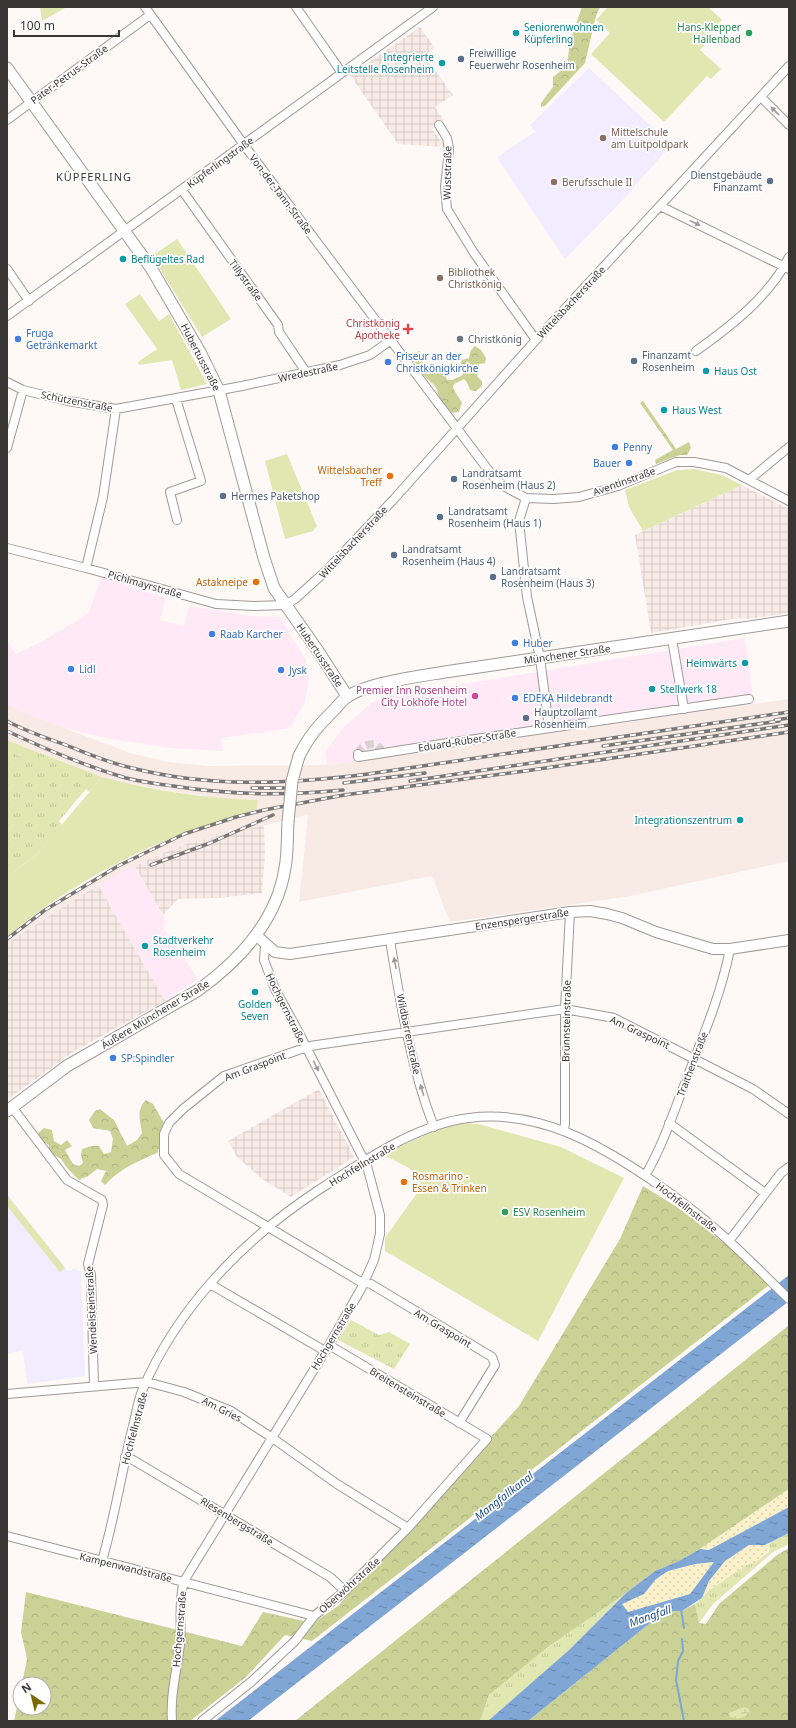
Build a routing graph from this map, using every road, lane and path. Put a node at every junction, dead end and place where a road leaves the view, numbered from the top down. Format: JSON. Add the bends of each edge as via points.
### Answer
{"nodes":[{"id":1,"x":145,"y":7,"type":"edge"},
{"id":2,"x":296,"y":7,"type":"edge"},
{"id":3,"x":433,"y":7,"type":"edge"},
{"id":4,"x":150,"y":15,"type":"junction"},
{"id":5,"x":789,"y":66,"type":"edge"},
{"id":6,"x":7,"y":68,"type":"edge"},
{"id":7,"x":342,"y":73,"type":"junction"},
{"id":8,"x":761,"y":97,"type":"junction"},
{"id":9,"x":32,"y":102,"type":"junction"},
{"id":10,"x":7,"y":120,"type":"edge"},
{"id":11,"x":439,"y":125,"type":"dead end"},
{"id":12,"x":789,"y":125,"type":"edge"},
{"id":13,"x":244,"y":145,"type":"junction"},
{"id":14,"x":182,"y":190,"type":"junction"},
{"id":15,"x":660,"y":206,"type":"junction"},
{"id":16,"x":125,"y":231,"type":"junction"},
{"id":17,"x":789,"y":257,"type":"edge"},
{"id":18,"x":787,"y":267,"type":"edge"},
{"id":19,"x":7,"y":269,"type":"edge"},
{"id":20,"x":29,"y":301,"type":"junction"},
{"id":21,"x":7,"y":316,"type":"edge"},
{"id":22,"x":391,"y":340,"type":"junction"},
{"id":23,"x":536,"y":340,"type":"junction"},
{"id":24,"x":696,"y":351,"type":"dead end"},
{"id":25,"x":306,"y":372,"type":"junction"},
{"id":26,"x":7,"y":382,"type":"edge"},
{"id":27,"x":23,"y":390,"type":"junction"},
{"id":28,"x":219,"y":390,"type":"junction"},
{"id":29,"x":176,"y":399,"type":"junction"},
{"id":30,"x":116,"y":409,"type":"junction"},
{"id":31,"x":456,"y":429,"type":"junction"},
{"id":32,"x":789,"y":446,"type":"edge"},
{"id":33,"x":7,"y":448,"type":"edge"},
{"id":34,"x":749,"y":480,"type":"junction"},
{"id":35,"x":526,"y":498,"type":"junction"},
{"id":36,"x":789,"y":501,"type":"edge"},
{"id":37,"x":177,"y":520,"type":"dead end"},
{"id":38,"x":7,"y":548,"type":"edge"},
{"id":39,"x":86,"y":568,"type":"junction"},
{"id":40,"x":285,"y":605,"type":"junction"},
{"id":41,"x":789,"y":621,"type":"edge"},
{"id":42,"x":672,"y":639,"type":"junction"},
{"id":43,"x":540,"y":658,"type":"junction"},
{"id":44,"x":347,"y":696,"type":"junction"},
{"id":45,"x":749,"y":699,"type":"dead end"},
{"id":46,"x":684,"y":709,"type":"junction"},
{"id":47,"x":549,"y":728,"type":"junction"},
{"id":48,"x":358,"y":754,"type":"dead end"},
{"id":49,"x":570,"y":912,"type":"junction"},
{"id":50,"x":256,"y":935,"type":"junction"},
{"id":51,"x":390,"y":940,"type":"junction"},
{"id":52,"x":789,"y":940,"type":"edge"},
{"id":53,"x":266,"y":945,"type":"junction"},
{"id":54,"x":730,"y":949,"type":"junction"},
{"id":55,"x":565,"y":1009,"type":"junction"},
{"id":56,"x":407,"y":1032,"type":"junction"},
{"id":57,"x":306,"y":1047,"type":"junction"},
{"id":58,"x":695,"y":1059,"type":"junction"},
{"id":59,"x":10,"y":1109,"type":"edge"},
{"id":60,"x":789,"y":1114,"type":"edge"},
{"id":61,"x":669,"y":1124,"type":"junction"},
{"id":62,"x":434,"y":1127,"type":"junction"},
{"id":63,"x":564,"y":1130,"type":"junction"},
{"id":64,"x":364,"y":1161,"type":"junction"},
{"id":65,"x":789,"y":1167,"type":"edge"},
{"id":66,"x":646,"y":1176,"type":"junction"},
{"id":67,"x":765,"y":1193,"type":"junction"},
{"id":68,"x":267,"y":1227,"type":"junction"},
{"id":69,"x":729,"y":1241,"type":"junction"},
{"id":70,"x":365,"y":1282,"type":"junction"},
{"id":71,"x":210,"y":1284,"type":"junction"},
{"id":72,"x":789,"y":1298,"type":"edge"},
{"id":73,"x":327,"y":1348,"type":"junction"},
{"id":74,"x":146,"y":1382,"type":"junction"},
{"id":75,"x":94,"y":1386,"type":"junction"},
{"id":76,"x":7,"y":1394,"type":"edge"},
{"id":77,"x":460,"y":1423,"type":"junction"},
{"id":78,"x":271,"y":1437,"type":"junction"},
{"id":79,"x":487,"y":1439,"type":"joint"},
{"id":80,"x":126,"y":1457,"type":"junction"},
{"id":81,"x":225,"y":1514,"type":"junction"},
{"id":82,"x":408,"y":1528,"type":"junction"},
{"id":83,"x":7,"y":1536,"type":"edge"},
{"id":84,"x":102,"y":1561,"type":"junction"},
{"id":85,"x":184,"y":1581,"type":"junction"},
{"id":86,"x":345,"y":1591,"type":"junction"},
{"id":87,"x":314,"y":1616,"type":"junction"},
{"id":88,"x":172,"y":1721,"type":"edge"},
{"id":89,"x":202,"y":1721,"type":"edge"}],
"edges":[{"from":1,"to":4,"type":"street","name":"Von-der-Tann-Straße"},
{"from":2,"to":7,"type":"street"},
{"from":3,"to":7,"type":"street","name":"Küpferlingstraße"},
{"from":4,"to":9,"type":"street","name":"Pater-Petrus-Straße"},
{"from":4,"to":13,"type":"street","name":"Von-der-Tann-Straße"},
{"from":5,"to":8,"type":"street","name":"Wittelsbacherstraße"},
{"from":6,"to":9,"type":"main road","name":"Hubertusstraße"},
{"from":7,"to":13,"type":"street","name":"Küpferlingstraße"},
{"from":12,"to":8,"type":"street","one_way":true},
{"from":8,"to":15,"type":"street","name":"Wittelsbacherstraße"},
{"from":9,"to":10,"type":"street","name":"Pater-Petrus-Straße"},
{"from":9,"to":16,"type":"main road","name":"Hubertusstraße"},
{"from":11,"to":23,"type":"street","name":"Wüststraße","via":[[450,149],[445,187],[448,209],[474,253]]},
{"from":13,"to":14,"type":"street","name":"Küpferlingstraße"},
{"from":13,"to":22,"type":"street","name":"Von-der-Tann-Straße"},
{"from":14,"to":16,"type":"street","name":"Küpferlingstraße"},
{"from":14,"to":25,"type":"street","name":"Tillystraße","via":[[278,324],[279,332]]},
{"from":15,"to":18,"type":"street","one_way":true},
{"from":15,"to":23,"type":"street","name":"Wittelsbacherstraße"},
{"from":16,"to":20,"type":"street","name":"Küpferlingstraße"},
{"from":16,"to":28,"type":"main road","name":"Hubertusstraße","via":[[186,326]]},
{"from":17,"to":18,"type":"street"},
{"from":18,"to":24,"type":"street","via":[[732,325]]},
{"from":19,"to":20,"type":"street"},
{"from":20,"to":21,"type":"street","name":"Küpferlingstraße"},
{"from":22,"to":25,"type":"street","name":"Wredestraße","via":[[361,359]]},
{"from":22,"to":31,"type":"street","name":"Von-der-Tann-Straße"},
{"from":23,"to":31,"type":"street","name":"Wittelsbacherstraße"},
{"from":25,"to":28,"type":"street","name":"Wredestraße"},
{"from":26,"to":27,"type":"street","name":"Schützenstraße"},
{"from":27,"to":30,"type":"street","name":"Schützenstraße"},
{"from":27,"to":33,"type":"street"},
{"from":28,"to":29,"type":"street","name":"Schützenstraße"},
{"from":28,"to":40,"type":"main road","name":"Hubertusstraße","via":[[268,570],[274,588]]},
{"from":29,"to":30,"type":"street","name":"Schützenstraße"},
{"from":29,"to":37,"type":"street","via":[[201,481],[170,492]]},
{"from":30,"to":39,"type":"street","via":[[103,497]]},
{"from":31,"to":35,"type":"street","name":"Aventinstraße","via":[[495,479]]},
{"from":31,"to":40,"type":"street","name":"Wittelsbacherstraße","via":[[394,500],[312,586]]},
{"from":32,"to":34,"type":"street"},
{"from":34,"to":35,"type":"street","name":"Aventinstraße","via":[[726,468],[694,462],[676,462],[618,486],[579,497]]},
{"from":34,"to":36,"type":"street","name":"Aventinstraße"},
{"from":35,"to":43,"type":"street","via":[[519,521],[527,597]]},
{"from":38,"to":39,"type":"street","name":"Pichlmayrstraße"},
{"from":39,"to":40,"type":"street","name":"Pichlmayrstraße","via":[[216,604]]},
{"from":40,"to":44,"type":"main road","name":"Hubertusstraße"},
{"from":41,"to":42,"type":"main road","name":"Münchener Straße"},
{"from":42,"to":43,"type":"main road","name":"Münchener Straße"},
{"from":42,"to":46,"type":"street"},
{"from":43,"to":44,"type":"main road","name":"Münchener Straße","via":[[390,682]]},
{"from":43,"to":47,"type":"street"},
{"from":44,"to":50,"type":"main road","name":"Äußere Münchener Straße","bridge":true,"via":[[309,737],[299,756],[292,781],[285,868],[281,887],[272,910]]},
{"from":45,"to":46,"type":"street","name":"Eduard-Rüber-Straße"},
{"from":46,"to":47,"type":"street","name":"Eduard-Rüber-Straße"},
{"from":47,"to":48,"type":"street","name":"Eduard-Rüber-Straße","via":[[358,757]]},
{"from":49,"to":51,"type":"street","name":"Enzenspergerstraße"},
{"from":49,"to":54,"type":"street","name":"Enzenspergerstraße","via":[[590,911],[607,914],[698,945],[713,949]]},
{"from":49,"to":55,"type":"street","name":"Brünnsteinstraße"},
{"from":50,"to":53,"type":"street","name":"Enzenspergerstraße"},
{"from":50,"to":59,"type":"main road","name":"Äußere Münchener Straße","via":[[229,966],[197,991],[67,1066]]},
{"from":51,"to":53,"type":"street","name":"Enzenspergerstraße","via":[[290,954],[275,952]]},
{"from":56,"to":51,"type":"street","name":"Wildbarrenstraße","one_way":true},
{"from":52,"to":54,"type":"street","name":"Enzenspergerstraße"},
{"from":53,"to":57,"type":"street","name":"Hochgernstraße","via":[[264,960],[275,990]]},
{"from":54,"to":58,"type":"street","name":"Traithenstraße"},
{"from":55,"to":56,"type":"street","name":"Am Graspoint"},
{"from":55,"to":58,"type":"street","name":"Am Graspoint","via":[[614,1018]]},
{"from":55,"to":63,"type":"street","name":"Brünnsteinstraße"},
{"from":56,"to":57,"type":"street","name":"Am Graspoint"},
{"from":62,"to":56,"type":"street","name":"Wildbarrenstraße","one_way":true},
{"from":57,"to":64,"type":"street","name":"Hochgernstraße","one_way":true},
{"from":57,"to":68,"type":"street","name":"Am Graspoint","via":[[224,1076],[183,1109],[169,1123],[164,1134],[164,1155],[179,1174]]},
{"from":58,"to":60,"type":"street","name":"Am Graspoint","via":[[753,1089]]},
{"from":58,"to":61,"type":"street","name":"Traithenstraße"},
{"from":59,"to":75,"type":"street","name":"Wendelsteinstraße","via":[[67,1180],[102,1200],[103,1205],[88,1264],[91,1275]]},
{"from":61,"to":66,"type":"street","name":"Traithenstraße"},
{"from":61,"to":67,"type":"street"},
{"from":62,"to":63,"type":"street","name":"Hochfellnstraße","via":[[467,1118],[495,1116]]},
{"from":62,"to":64,"type":"street","name":"Hochfellnstraße","via":[[384,1149]]},
{"from":63,"to":66,"type":"street","name":"Hochfellnstraße","via":[[594,1144]]},
{"from":64,"to":68,"type":"street","name":"Hochfellnstraße"},
{"from":64,"to":70,"type":"street","name":"Hochgernstraße","via":[[380,1215],[378,1247]]},
{"from":65,"to":67,"type":"street"},
{"from":66,"to":69,"type":"street","name":"Hochfellnstraße","via":[[694,1211]]},
{"from":67,"to":69,"type":"street"},
{"from":68,"to":70,"type":"street","name":"Am Graspoint","via":[[359,1281]]},
{"from":68,"to":71,"type":"street","name":"Hochfellnstraße"},
{"from":69,"to":72,"type":"street","name":"Hochfellnstraße"},
{"from":70,"to":73,"type":"street","name":"Hochgernstraße"},
{"from":70,"to":77,"type":"street","name":"Am Graspoint","via":[[492,1357],[495,1365]]},
{"from":71,"to":73,"type":"street","name":"Breitensteinstraße"},
{"from":71,"to":74,"type":"street","name":"Hochfellnstraße","via":[[168,1339]]},
{"from":73,"to":77,"type":"street","name":"Breitensteinstraße"},
{"from":73,"to":78,"type":"street","name":"Hochgernstraße"},
{"from":74,"to":75,"type":"street","name":"Am Gries"},
{"from":74,"to":78,"type":"street","name":"Am Gries","via":[[211,1402],[231,1411]]},
{"from":74,"to":80,"type":"street","name":"Hochfellnstraße"},
{"from":75,"to":76,"type":"street","name":"Am Gries"},
{"from":77,"to":79,"type":"street","name":"Breitensteinstraße"},
{"from":78,"to":81,"type":"street","name":"Hochgernstraße"},
{"from":78,"to":82,"type":"street","name":"Am Gries","via":[[338,1484]]},
{"from":79,"to":82,"type":"street","name":"Oberwöhrstraße"},
{"from":80,"to":81,"type":"street","name":"Riesenbergstraße"},
{"from":80,"to":84,"type":"street","name":"Hochfellnstraße"},
{"from":81,"to":85,"type":"street","name":"Hochgernstraße"},
{"from":81,"to":86,"type":"street","name":"Riesenbergstraße","via":[[330,1577]]},
{"from":82,"to":86,"type":"street","name":"Oberwöhrstraße"},
{"from":83,"to":84,"type":"street","name":"Kampenwandstraße"},
{"from":84,"to":85,"type":"street","name":"Kampenwandstraße"},
{"from":85,"to":87,"type":"street","name":"Kampenwandstraße"},
{"from":85,"to":88,"type":"street","name":"Hochgernstraße","via":[[180,1642],[171,1704]]},
{"from":86,"to":87,"type":"street","name":"Oberwöhrstraße"},
{"from":87,"to":89,"type":"street","name":"Oberwöhrstraße","via":[[295,1640],[262,1672]]}]}
